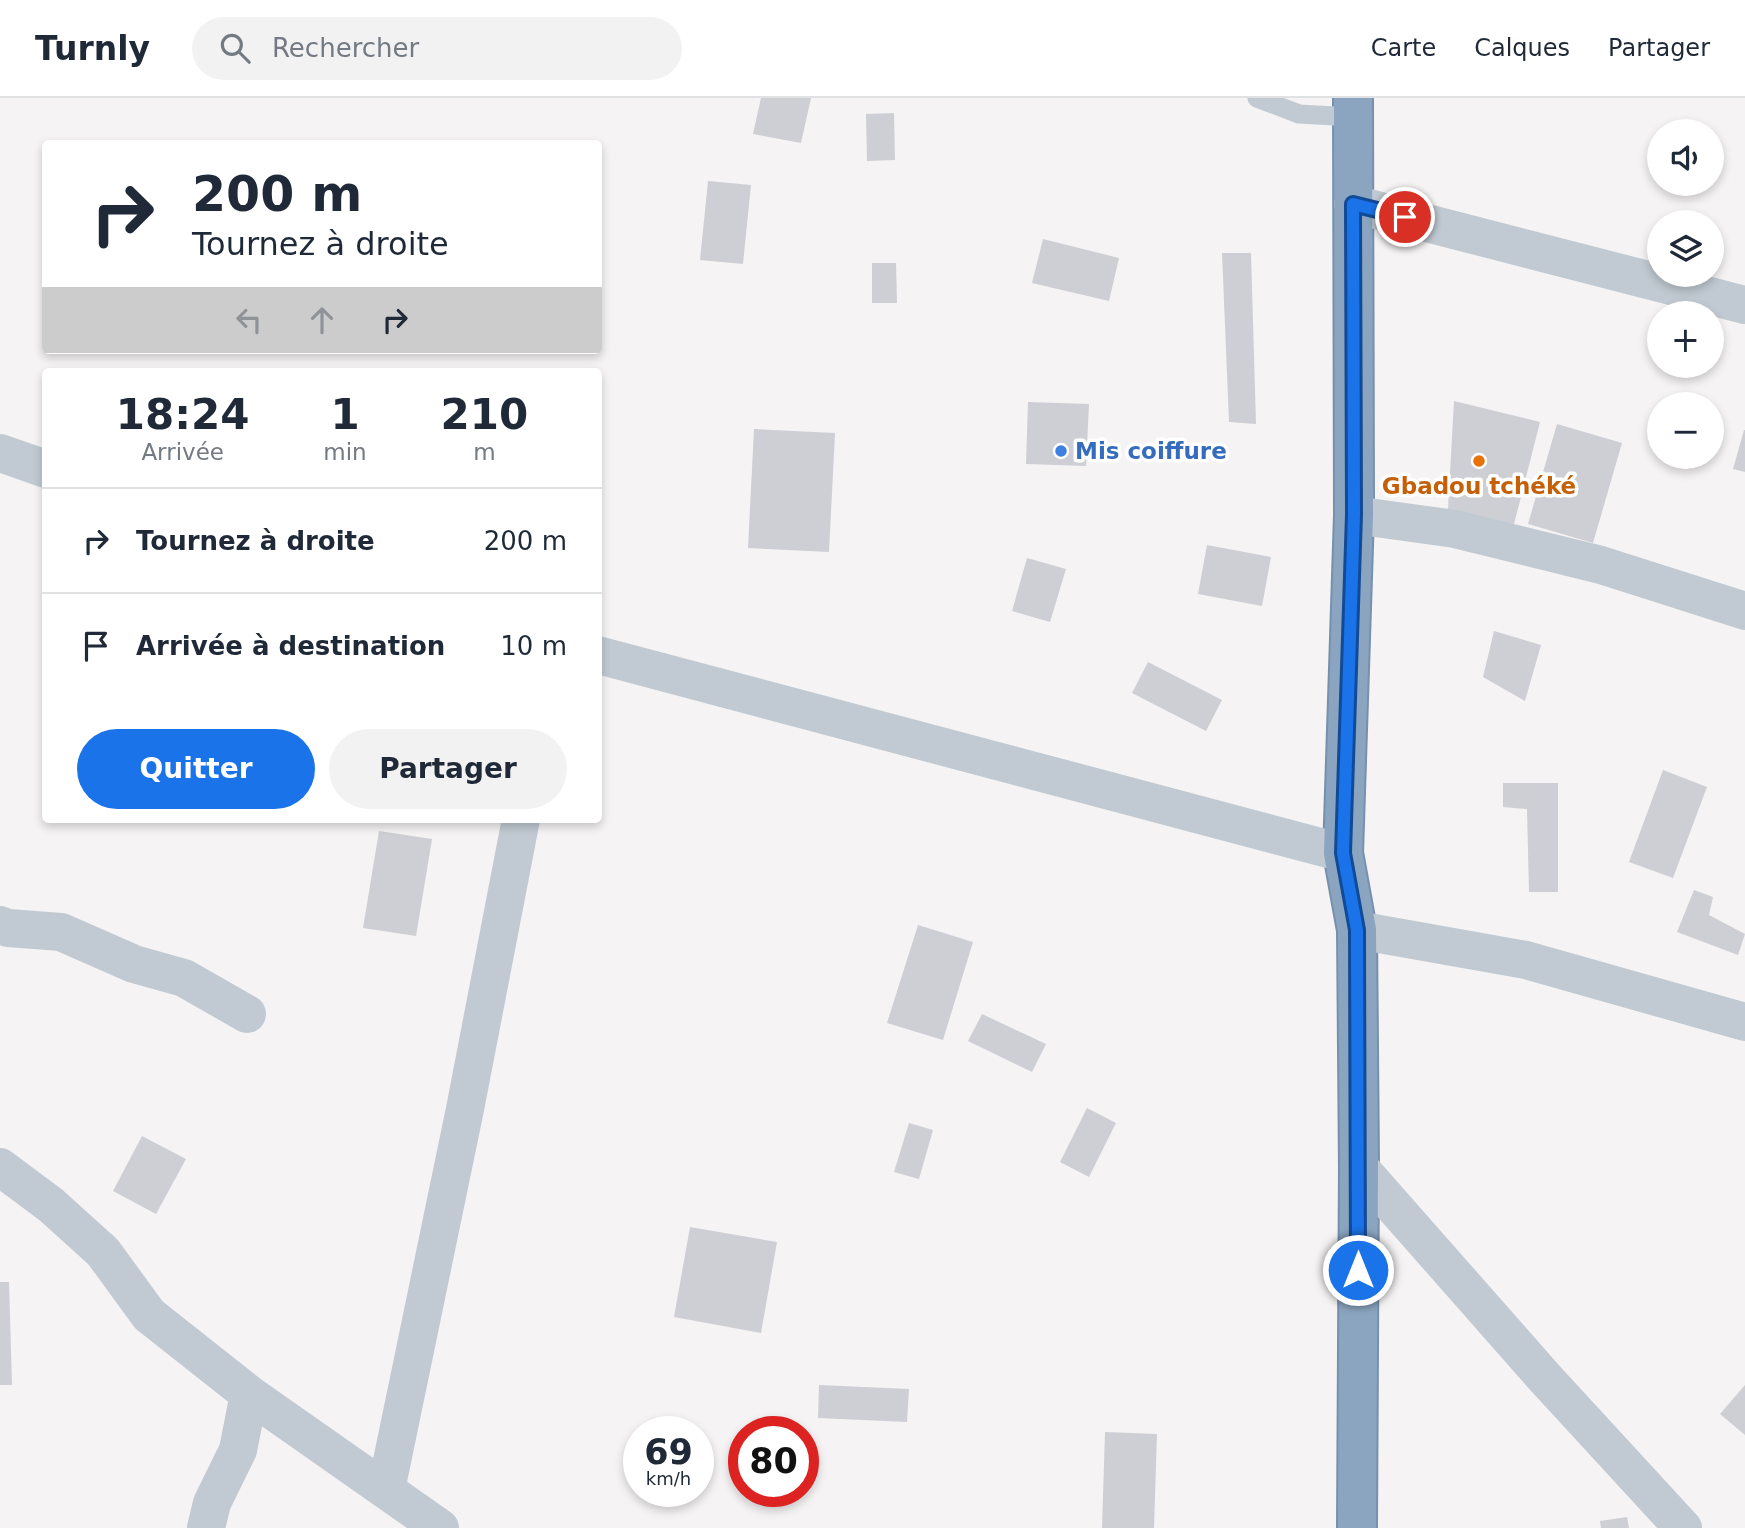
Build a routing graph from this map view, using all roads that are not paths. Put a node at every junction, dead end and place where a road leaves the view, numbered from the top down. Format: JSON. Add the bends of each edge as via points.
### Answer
{"nodes":[{"id":1,"x":1257,"y":98,"type":"edge"},
{"id":2,"x":1353,"y":108,"type":"edge"},
{"id":3,"x":1353,"y":204,"type":"junction"},
{"id":4,"x":1745,"y":305,"type":"edge"},
{"id":5,"x":0,"y":453,"type":"edge"},
{"id":6,"x":42,"y":468,"type":"edge"},
{"id":7,"x":1354,"y":514,"type":"junction"},
{"id":8,"x":1745,"y":611,"type":"edge"},
{"id":9,"x":602,"y":656,"type":"edge"},
{"id":10,"x":520,"y":823,"type":"edge"},
{"id":11,"x":1343,"y":853,"type":"junction"},
{"id":12,"x":0,"y":925,"type":"edge"},
{"id":13,"x":1357,"y":930,"type":"junction"},
{"id":14,"x":247,"y":1013,"type":"dead end"},
{"id":15,"x":1745,"y":1022,"type":"edge"},
{"id":16,"x":0,"y":1167,"type":"edge"},
{"id":17,"x":1359,"y":1167,"type":"junction"},
{"id":18,"x":249,"y":1394,"type":"junction"},
{"id":19,"x":386,"y":1490,"type":"junction"},
{"id":20,"x":206,"y":1528,"type":"edge"},
{"id":21,"x":440,"y":1528,"type":"edge"},
{"id":22,"x":1357,"y":1528,"type":"edge"},
{"id":23,"x":1684,"y":1528,"type":"edge"}],
"edges":[{"from":1,"to":2,"type":"lane","via":[[1299,114]]},
{"from":2,"to":3,"type":"highway"},
{"from":3,"to":4,"type":"street"},
{"from":3,"to":7,"type":"highway"},
{"from":5,"to":6,"type":"street"},
{"from":7,"to":8,"type":"street","via":[[1455,529],[1601,565]]},
{"from":7,"to":11,"type":"highway"},
{"from":9,"to":11,"type":"street"},
{"from":10,"to":19,"type":"street"},
{"from":11,"to":13,"type":"highway"},
{"from":12,"to":14,"type":"street","via":[[61,932],[134,964],[184,978]]},
{"from":13,"to":15,"type":"street","via":[[1526,960]]},
{"from":13,"to":17,"type":"highway"},
{"from":16,"to":18,"type":"street","via":[[103,1252],[149,1315]]},
{"from":17,"to":22,"type":"highway"},
{"from":17,"to":23,"type":"street"},
{"from":18,"to":19,"type":"street"},
{"from":18,"to":20,"type":"street","via":[[238,1450],[212,1503]]},
{"from":19,"to":21,"type":"street"}]}
